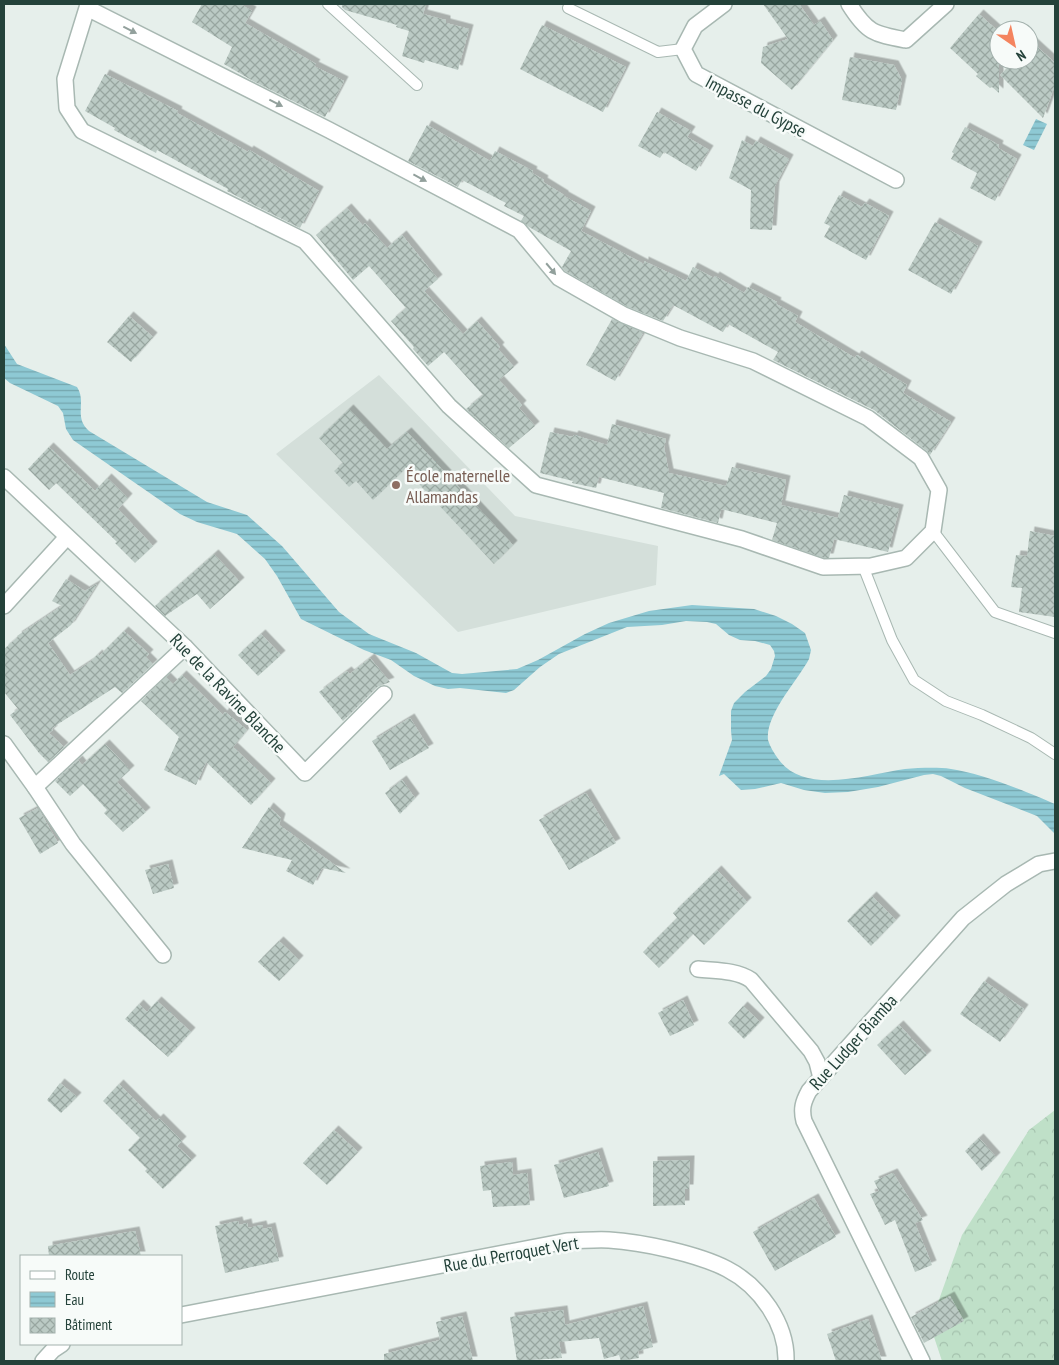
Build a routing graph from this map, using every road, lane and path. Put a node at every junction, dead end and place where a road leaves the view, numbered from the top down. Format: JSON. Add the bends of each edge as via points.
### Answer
{"nodes":[{"id":1,"x":328,"y":4,"type":"edge"},
{"id":2,"x":724,"y":4,"type":"edge"},
{"id":3,"x":849,"y":4,"type":"edge"},
{"id":4,"x":946,"y":4,"type":"edge"},
{"id":5,"x":88,"y":6,"type":"edge"},
{"id":6,"x":568,"y":8,"type":"dead end"},
{"id":7,"x":683,"y":49,"type":"junction"},
{"id":8,"x":417,"y":85,"type":"dead end"},
{"id":9,"x":896,"y":180,"type":"dead end"},
{"id":10,"x":4,"y":476,"type":"edge"},
{"id":11,"x":933,"y":531,"type":"junction"},
{"id":12,"x":68,"y":537,"type":"junction"},
{"id":13,"x":863,"y":566,"type":"junction"},
{"id":14,"x":4,"y":606,"type":"edge"},
{"id":15,"x":1055,"y":634,"type":"edge"},
{"id":16,"x":185,"y":647,"type":"junction"},
{"id":17,"x":384,"y":694,"type":"dead end"},
{"id":18,"x":4,"y":744,"type":"edge"},
{"id":19,"x":1055,"y":754,"type":"edge"},
{"id":20,"x":35,"y":787,"type":"junction"},
{"id":21,"x":1055,"y":861,"type":"edge"},
{"id":22,"x":163,"y":955,"type":"dead end"},
{"id":23,"x":698,"y":969,"type":"dead end"},
{"id":24,"x":821,"y":1078,"type":"junction"},
{"id":25,"x":182,"y":1315,"type":"edge"},
{"id":26,"x":60,"y":1345,"type":"edge"},
{"id":27,"x":43,"y":1361,"type":"edge"},
{"id":28,"x":786,"y":1361,"type":"edge"},
{"id":29,"x":922,"y":1361,"type":"edge"}],
"edges":[{"from":1,"to":8,"type":"lane"},
{"from":2,"to":7,"type":"street","via":[[695,26]]},
{"from":3,"to":4,"type":"street","via":[[860,22],[878,35],[906,40]]},
{"from":5,"to":11,"type":"street","one_way":true,"via":[[519,230],[559,278],[624,315],[680,338],[754,361],[868,418],[921,458],[939,490]]},
{"from":5,"to":13,"type":"street","via":[[65,79],[67,108],[82,131],[305,240],[449,406],[536,485],[742,539],[823,567]]},
{"from":6,"to":7,"type":"lane","via":[[658,52]]},
{"from":7,"to":9,"type":"street","name":"Impasse du Gypse","via":[[696,74]]},
{"from":10,"to":12,"type":"street","name":"Rue de la Ravine Blanche"},
{"from":11,"to":13,"type":"street","via":[[906,558]]},
{"from":11,"to":15,"type":"lane","via":[[995,612]]},
{"from":12,"to":14,"type":"street"},
{"from":12,"to":16,"type":"street","name":"Rue de la Ravine Blanche"},
{"from":13,"to":19,"type":"lane","via":[[892,640],[914,680],[946,701],[1031,738]]},
{"from":16,"to":17,"type":"street","name":"Rue de la Ravine Blanche","via":[[305,773]]},
{"from":16,"to":20,"type":"street"},
{"from":18,"to":20,"type":"street"},
{"from":20,"to":22,"type":"street","via":[[73,844]]},
{"from":21,"to":24,"type":"street","name":"Rue Ludger Biamba","via":[[1039,864],[1006,884],[963,918]]},
{"from":23,"to":24,"type":"street","via":[[740,974],[750,980],[811,1051]]},
{"from":24,"to":29,"type":"street","name":"Rue Ludger Biamba","via":[[803,1102],[804,1121]]},
{"from":25,"to":28,"type":"street","name":"Rue du Perroquet Vert","via":[[567,1241],[609,1240],[708,1260],[729,1270],[746,1282],[772,1312],[781,1329]]},
{"from":26,"to":27,"type":"street"}]}
